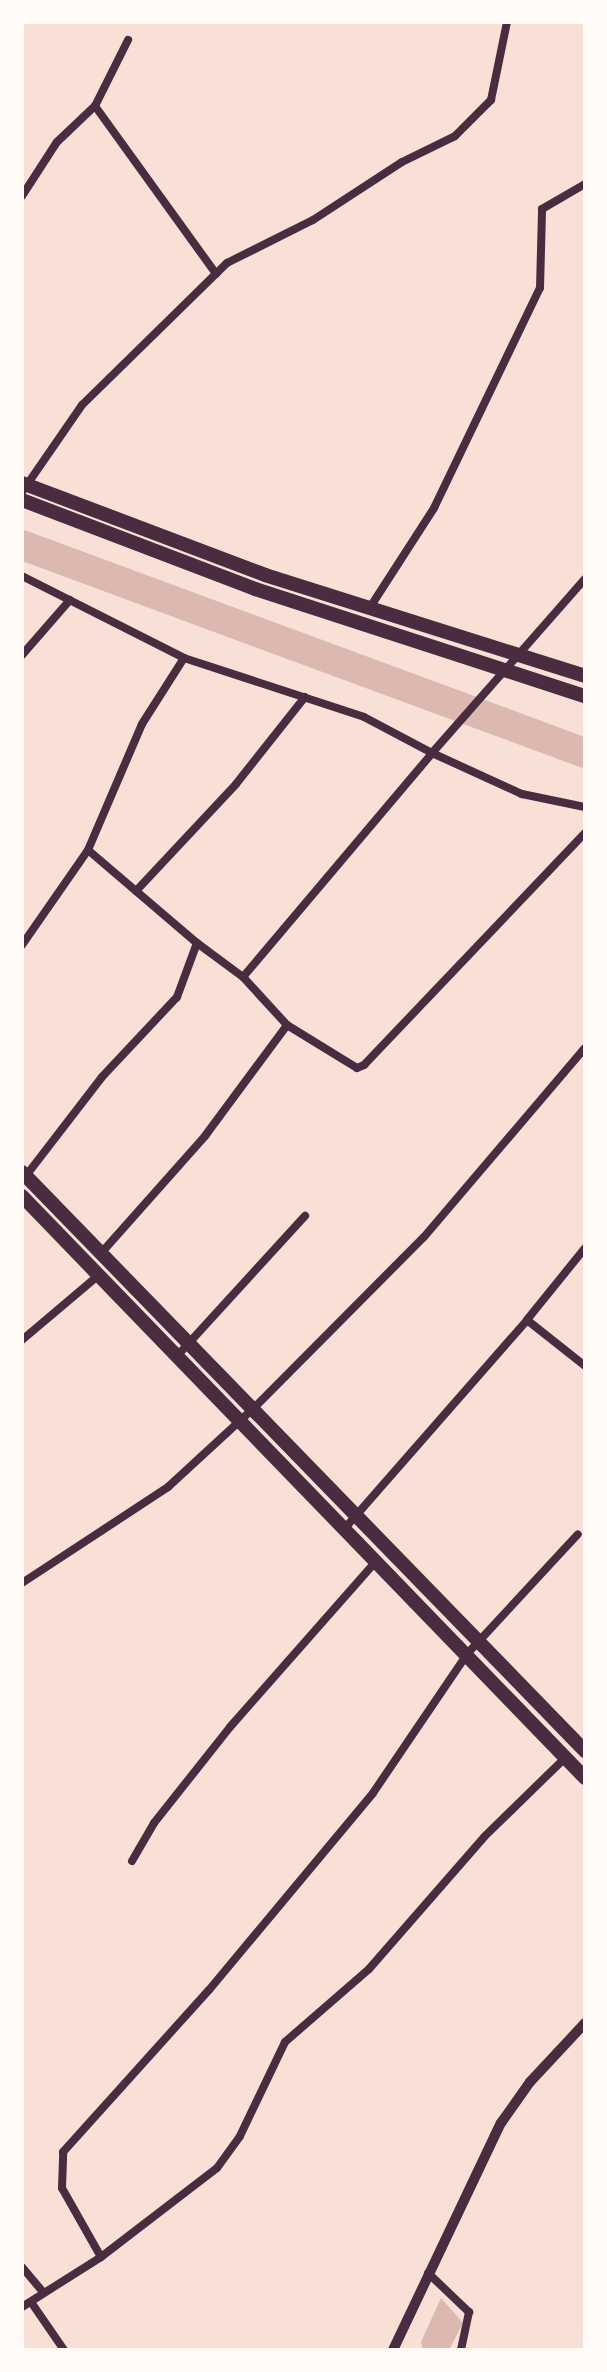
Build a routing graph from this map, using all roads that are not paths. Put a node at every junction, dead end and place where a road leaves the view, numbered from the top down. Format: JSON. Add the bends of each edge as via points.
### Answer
{"nodes":[{"id":1,"x":507,"y":22,"type":"edge"},
{"id":2,"x":128,"y":40,"type":"dead end"},
{"id":3,"x":95,"y":106,"type":"junction"},
{"id":4,"x":585,"y":184,"type":"edge"},
{"id":5,"x":22,"y":196,"type":"edge"},
{"id":6,"x":216,"y":274,"type":"junction"},
{"id":7,"x":24,"y":487,"type":"edge"},
{"id":8,"x":22,"y":500,"type":"edge"},
{"id":9,"x":22,"y":576,"type":"edge"},
{"id":10,"x":585,"y":579,"type":"edge"},
{"id":11,"x":70,"y":600,"type":"junction"},
{"id":12,"x":368,"y":609,"type":"junction"},
{"id":13,"x":516,"y":652,"type":"junction"},
{"id":14,"x":22,"y":655,"type":"edge"},
{"id":15,"x":184,"y":658,"type":"junction"},
{"id":16,"x":502,"y":667,"type":"junction"},
{"id":17,"x":585,"y":676,"type":"edge"},
{"id":18,"x":585,"y":696,"type":"edge"},
{"id":19,"x":305,"y":697,"type":"junction"},
{"id":20,"x":432,"y":753,"type":"junction"},
{"id":21,"x":585,"y":807,"type":"edge"},
{"id":22,"x":585,"y":833,"type":"edge"},
{"id":23,"x":88,"y":850,"type":"junction"},
{"id":24,"x":136,"y":891,"type":"junction"},
{"id":25,"x":197,"y":943,"type":"junction"},
{"id":26,"x":22,"y":945,"type":"edge"},
{"id":27,"x":243,"y":977,"type":"junction"},
{"id":28,"x":287,"y":1025,"type":"junction"},
{"id":29,"x":585,"y":1048,"type":"edge"},
{"id":30,"x":23,"y":1176,"type":"edge"},
{"id":31,"x":22,"y":1196,"type":"edge"},
{"id":32,"x":305,"y":1216,"type":"dead end"},
{"id":33,"x":585,"y":1248,"type":"edge"},
{"id":34,"x":103,"y":1251,"type":"junction"},
{"id":35,"x":100,"y":1274,"type":"junction"},
{"id":36,"x":527,"y":1320,"type":"junction"},
{"id":37,"x":22,"y":1340,"type":"edge"},
{"id":38,"x":191,"y":1341,"type":"junction"},
{"id":39,"x":177,"y":1356,"type":"junction"},
{"id":40,"x":585,"y":1366,"type":"edge"},
{"id":41,"x":254,"y":1408,"type":"junction"},
{"id":42,"x":241,"y":1420,"type":"junction"},
{"id":43,"x":357,"y":1514,"type":"junction"},
{"id":44,"x":346,"y":1527,"type":"junction"},
{"id":45,"x":578,"y":1534,"type":"dead end"},
{"id":46,"x":378,"y":1559,"type":"junction"},
{"id":47,"x":22,"y":1583,"type":"edge"},
{"id":48,"x":478,"y":1642,"type":"junction"},
{"id":49,"x":467,"y":1654,"type":"junction"},
{"id":50,"x":585,"y":1751,"type":"edge"},
{"id":51,"x":565,"y":1758,"type":"junction"},
{"id":52,"x":585,"y":1778,"type":"edge"},
{"id":53,"x":132,"y":1861,"type":"dead end"},
{"id":54,"x":585,"y":2023,"type":"edge"},
{"id":55,"x":101,"y":2257,"type":"junction"},
{"id":56,"x":22,"y":2267,"type":"edge"},
{"id":57,"x":428,"y":2273,"type":"junction"},
{"id":58,"x":44,"y":2293,"type":"junction"},
{"id":59,"x":26,"y":2304,"type":"edge"},
{"id":60,"x":64,"y":2350,"type":"edge"},
{"id":61,"x":393,"y":2350,"type":"edge"},
{"id":62,"x":461,"y":2350,"type":"edge"}],
"edges":[{"from":1,"to":6,"type":"street","via":[[491,100],[455,136],[402,162],[313,220],[227,263]]},
{"from":2,"to":3,"type":"street"},
{"from":3,"to":5,"type":"street","via":[[57,142]]},
{"from":3,"to":6,"type":"street"},
{"from":4,"to":12,"type":"street","via":[[542,209],[540,288],[434,508]]},
{"from":6,"to":7,"type":"street","via":[[82,405]]},
{"from":7,"to":12,"type":"main road"},
{"from":8,"to":16,"type":"main road","via":[[289,601]]},
{"from":9,"to":11,"type":"street"},
{"from":10,"to":13,"type":"street"},
{"from":11,"to":14,"type":"street"},
{"from":11,"to":15,"type":"street"},
{"from":12,"to":13,"type":"main road"},
{"from":13,"to":16,"type":"street"},
{"from":13,"to":17,"type":"main road"},
{"from":15,"to":19,"type":"street"},
{"from":15,"to":23,"type":"street","via":[[142,724]]},
{"from":16,"to":18,"type":"main road"},
{"from":16,"to":20,"type":"street"},
{"from":19,"to":20,"type":"street","via":[[364,717]]},
{"from":19,"to":24,"type":"street","via":[[236,784]]},
{"from":20,"to":21,"type":"street","via":[[522,794]]},
{"from":20,"to":27,"type":"street"},
{"from":22,"to":28,"type":"street","via":[[364,1065],[357,1068]]},
{"from":23,"to":24,"type":"street"},
{"from":23,"to":26,"type":"street"},
{"from":24,"to":25,"type":"street"},
{"from":25,"to":27,"type":"street"},
{"from":25,"to":30,"type":"street","via":[[177,997],[102,1077]]},
{"from":27,"to":28,"type":"street"},
{"from":28,"to":34,"type":"street","via":[[205,1136]]},
{"from":29,"to":41,"type":"street","via":[[424,1237]]},
{"from":30,"to":34,"type":"main road"},
{"from":31,"to":35,"type":"main road"},
{"from":32,"to":38,"type":"street"},
{"from":33,"to":36,"type":"street"},
{"from":34,"to":38,"type":"main road"},
{"from":35,"to":37,"type":"street"},
{"from":35,"to":39,"type":"main road"},
{"from":36,"to":40,"type":"street"},
{"from":36,"to":43,"type":"street"},
{"from":38,"to":39,"type":"street"},
{"from":38,"to":41,"type":"main road"},
{"from":39,"to":42,"type":"main road"},
{"from":41,"to":42,"type":"street"},
{"from":41,"to":43,"type":"main road"},
{"from":42,"to":44,"type":"main road"},
{"from":42,"to":47,"type":"street","via":[[168,1487]]},
{"from":43,"to":44,"type":"street"},
{"from":43,"to":48,"type":"main road"},
{"from":44,"to":46,"type":"main road"},
{"from":45,"to":48,"type":"street"},
{"from":46,"to":49,"type":"main road"},
{"from":46,"to":53,"type":"street","via":[[230,1727],[154,1823]]},
{"from":48,"to":49,"type":"street"},
{"from":48,"to":50,"type":"main road"},
{"from":49,"to":51,"type":"main road"},
{"from":49,"to":55,"type":"street","via":[[373,1793],[209,1990],[63,2152],[62,2188]]},
{"from":51,"to":52,"type":"main road"},
{"from":51,"to":55,"type":"street","via":[[485,1836],[369,1969],[285,2042],[240,2136],[217,2168]]},
{"from":54,"to":57,"type":"street","via":[[530,2082],[501,2123]]},
{"from":55,"to":58,"type":"street"},
{"from":56,"to":58,"type":"street"},
{"from":57,"to":61,"type":"street"},
{"from":57,"to":62,"type":"street","via":[[469,2312]]},
{"from":58,"to":59,"type":"street"},
{"from":59,"to":60,"type":"street"}]}
